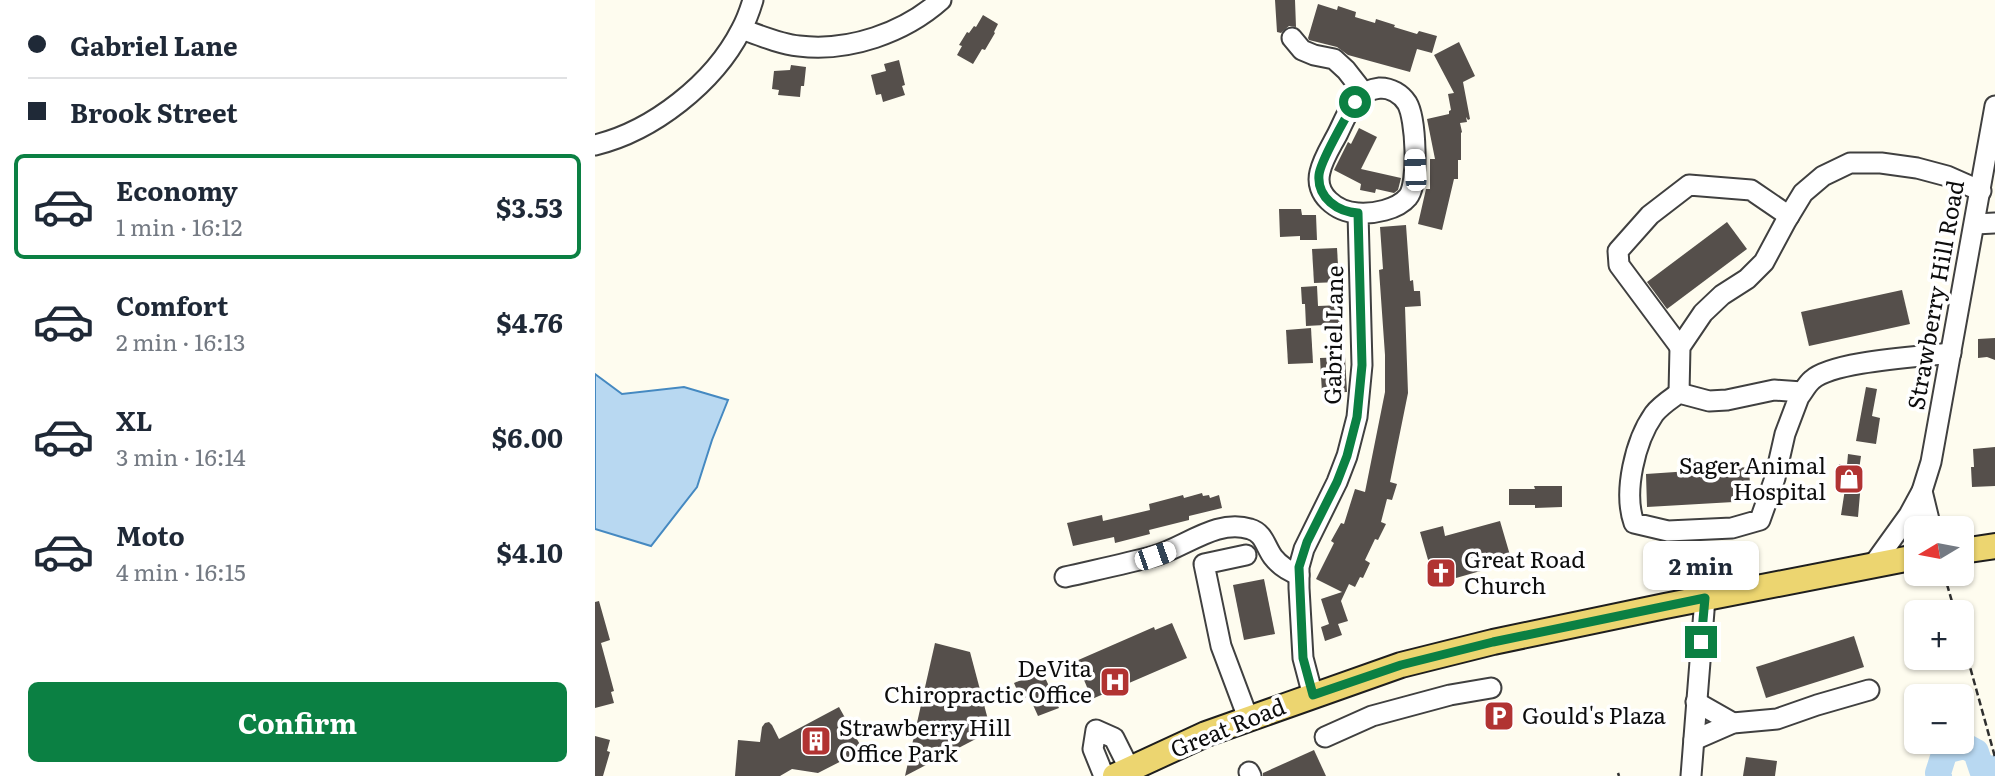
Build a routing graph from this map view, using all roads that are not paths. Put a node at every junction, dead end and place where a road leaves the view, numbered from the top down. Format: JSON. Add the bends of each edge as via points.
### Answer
{"nodes":[{"id":1,"x":754,"y":0,"type":"edge"},
{"id":2,"x":940,"y":0,"type":"edge"},
{"id":3,"x":742,"y":29,"type":"junction"},
{"id":4,"x":1292,"y":38,"type":"dead end"},
{"id":5,"x":1364,"y":93,"type":"junction"},
{"id":6,"x":1995,"y":107,"type":"edge"},
{"id":7,"x":595,"y":145,"type":"edge"},
{"id":8,"x":1980,"y":191,"type":"junction"},
{"id":9,"x":1358,"y":213,"type":"junction"},
{"id":10,"x":1789,"y":216,"type":"junction"},
{"id":11,"x":1995,"y":223,"type":"edge"},
{"id":12,"x":1975,"y":224,"type":"junction"},
{"id":13,"x":1679,"y":347,"type":"junction"},
{"id":14,"x":1951,"y":353,"type":"junction"},
{"id":15,"x":1679,"y":393,"type":"junction"},
{"id":16,"x":1802,"y":393,"type":"junction"},
{"id":17,"x":1922,"y":491,"type":"junction"},
{"id":18,"x":1928,"y":516,"type":"edge"},
{"id":19,"x":1995,"y":546,"type":"edge"},
{"id":20,"x":1974,"y":549,"type":"edge"},
{"id":21,"x":1246,"y":555,"type":"dead end"},
{"id":22,"x":1904,"y":559,"type":"edge"},
{"id":23,"x":1873,"y":565,"type":"junction"},
{"id":24,"x":1299,"y":575,"type":"junction"},
{"id":25,"x":1065,"y":577,"type":"dead end"},
{"id":26,"x":1705,"y":598,"type":"junction"},
{"id":27,"x":1491,"y":688,"type":"dead end"},
{"id":28,"x":1870,"y":690,"type":"dead end"},
{"id":29,"x":1313,"y":695,"type":"junction"},
{"id":30,"x":1696,"y":702,"type":"junction"},
{"id":31,"x":1248,"y":718,"type":"junction"},
{"id":32,"x":1733,"y":723,"type":"junction"},
{"id":33,"x":1325,"y":737,"type":"dead end"},
{"id":34,"x":1694,"y":740,"type":"junction"},
{"id":35,"x":1126,"y":774,"type":"edge"},
{"id":36,"x":1104,"y":776,"type":"edge"},
{"id":37,"x":1691,"y":776,"type":"edge"}],
"edges":[{"from":1,"to":3,"type":"street"},
{"from":2,"to":3,"type":"street","via":[[893,31],[845,45],[800,47]]},
{"from":3,"to":7,"type":"street","via":[[720,63],[670,110]]},
{"from":4,"to":5,"type":"street","via":[[1302,50],[1334,59]]},
{"from":5,"to":9,"type":"street","via":[[1353,105],[1319,177],[1322,192],[1331,203]]},
{"from":5,"to":9,"type":"street","via":[[1391,90],[1408,106],[1415,176],[1411,192],[1399,204]]},
{"from":6,"to":8,"type":"street","name":"Strawberry Hill Road"},
{"from":8,"to":10,"type":"street","via":[[1917,168],[1850,163],[1823,176],[1803,193]]},
{"from":8,"to":12,"type":"street","name":"Strawberry Hill Road"},
{"from":9,"to":24,"type":"street","name":"Gabriel Lane","via":[[1359,408],[1347,456],[1304,549]]},
{"from":10,"to":13,"type":"street","via":[[1764,262],[1703,313]]},
{"from":10,"to":13,"type":"street","via":[[1751,190],[1689,185],[1650,215],[1618,251],[1619,265]]},
{"from":11,"to":12,"type":"street"},
{"from":12,"to":14,"type":"street","name":"Strawberry Hill Road"},
{"from":13,"to":15,"type":"street"},
{"from":14,"to":16,"type":"street","via":[[1825,372]]},
{"from":14,"to":17,"type":"street","name":"Strawberry Hill Road"},
{"from":15,"to":16,"type":"street","via":[[1709,401],[1774,390]]},
{"from":15,"to":16,"type":"street","via":[[1648,424],[1629,491],[1634,523],[1668,531],[1732,528],[1760,520]]},
{"from":17,"to":18,"type":"street"},
{"from":17,"to":23,"type":"street","name":"Strawberry Hill Road"},
{"from":19,"to":20,"type":"main road"},
{"from":21,"to":31,"type":"street","via":[[1204,564],[1221,646]]},
{"from":22,"to":23,"type":"main road","name":"Great Road"},
{"from":23,"to":26,"type":"main road","name":"Great Road"},
{"from":24,"to":25,"type":"street","via":[[1273,557],[1261,535],[1236,527],[1218,529],[1155,556]]},
{"from":24,"to":29,"type":"street","name":"Gabriel Lane","via":[[1303,658]]},
{"from":26,"to":29,"type":"main road","name":"Great Road","via":[[1503,640],[1385,670]]},
{"from":26,"to":30,"type":"street"},
{"from":27,"to":33,"type":"street","via":[[1373,716]]},
{"from":28,"to":32,"type":"street","via":[[1777,719]]},
{"from":29,"to":31,"type":"main road","name":"Great Road"},
{"from":30,"to":32,"type":"street"},
{"from":30,"to":34,"type":"street"},
{"from":31,"to":35,"type":"main road","name":"Great Road"},
{"from":32,"to":34,"type":"street"},
{"from":34,"to":37,"type":"street"},
{"from":35,"to":36,"type":"street","via":[[1114,738],[1096,730],[1093,748]]}]}
